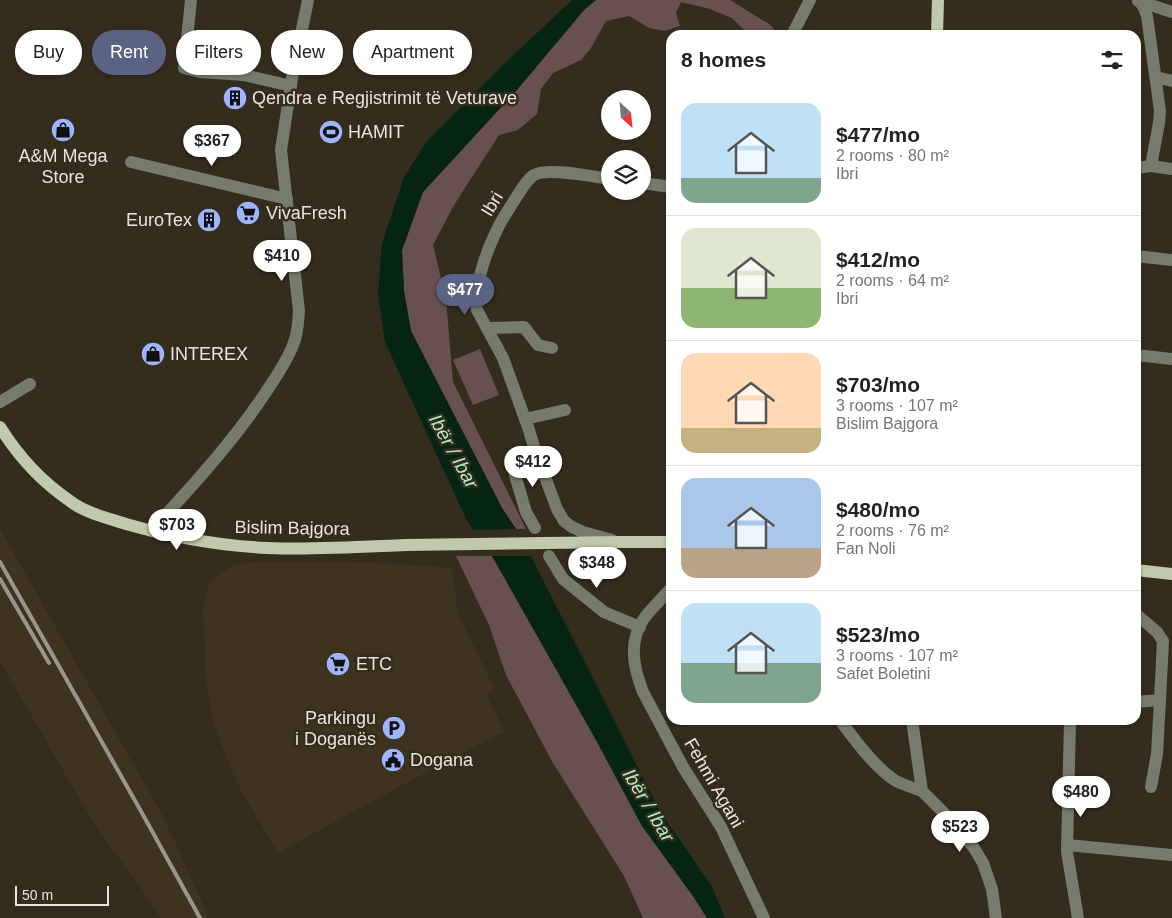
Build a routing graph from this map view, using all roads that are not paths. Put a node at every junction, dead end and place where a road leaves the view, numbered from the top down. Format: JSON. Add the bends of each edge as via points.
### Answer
{"nodes":[{"id":1,"x":191,"y":0,"type":"edge"},
{"id":2,"x":308,"y":0,"type":"edge"},
{"id":3,"x":810,"y":0,"type":"edge"},
{"id":4,"x":938,"y":0,"type":"edge"},
{"id":5,"x":1137,"y":1,"type":"edge"},
{"id":6,"x":1172,"y":12,"type":"edge"},
{"id":7,"x":795,"y":30,"type":"edge"},
{"id":8,"x":937,"y":30,"type":"edge"},
{"id":9,"x":1156,"y":77,"type":"junction"},
{"id":10,"x":1172,"y":82,"type":"edge"},
{"id":11,"x":290,"y":86,"type":"junction"},
{"id":12,"x":131,"y":162,"type":"dead end"},
{"id":13,"x":1151,"y":166,"type":"junction"},
{"id":14,"x":1141,"y":167,"type":"edge"},
{"id":15,"x":1172,"y":169,"type":"edge"},
{"id":16,"x":601,"y":178,"type":"edge"},
{"id":17,"x":651,"y":185,"type":"edge"},
{"id":18,"x":666,"y":186,"type":"edge"},
{"id":19,"x":287,"y":199,"type":"junction"},
{"id":20,"x":1141,"y":257,"type":"edge"},
{"id":21,"x":1172,"y":260,"type":"edge"},
{"id":22,"x":488,"y":328,"type":"junction"},
{"id":23,"x":552,"y":348,"type":"dead end"},
{"id":24,"x":1141,"y":356,"type":"edge"},
{"id":25,"x":1172,"y":359,"type":"edge"},
{"id":26,"x":30,"y":384,"type":"dead end"},
{"id":27,"x":0,"y":402,"type":"edge"},
{"id":28,"x":565,"y":410,"type":"dead end"},
{"id":29,"x":525,"y":418,"type":"junction"},
{"id":30,"x":0,"y":427,"type":"edge"},
{"id":31,"x":535,"y":450,"type":"junction"},
{"id":32,"x":535,"y":528,"type":"dead end"},
{"id":33,"x":151,"y":531,"type":"junction"},
{"id":34,"x":622,"y":542,"type":"junction"},
{"id":35,"x":666,"y":542,"type":"edge"},
{"id":36,"x":549,"y":556,"type":"dead end"},
{"id":37,"x":1141,"y":571,"type":"edge"},
{"id":38,"x":1172,"y":574,"type":"edge"},
{"id":39,"x":666,"y":594,"type":"edge"},
{"id":40,"x":1141,"y":618,"type":"edge"},
{"id":41,"x":640,"y":627,"type":"junction"},
{"id":42,"x":1160,"y":700,"type":"junction"},
{"id":43,"x":1141,"y":702,"type":"edge"},
{"id":44,"x":844,"y":725,"type":"edge"},
{"id":45,"x":913,"y":725,"type":"edge"},
{"id":46,"x":1070,"y":725,"type":"edge"},
{"id":47,"x":1151,"y":787,"type":"dead end"},
{"id":48,"x":922,"y":791,"type":"junction"},
{"id":49,"x":1067,"y":845,"type":"junction"},
{"id":50,"x":1172,"y":855,"type":"edge"},
{"id":51,"x":764,"y":918,"type":"edge"},
{"id":52,"x":996,"y":918,"type":"edge"},
{"id":53,"x":1078,"y":918,"type":"edge"}],
"edges":[{"from":1,"to":11,"type":"street","via":[[184,68],[244,75]]},
{"from":2,"to":11,"type":"street"},
{"from":3,"to":7,"type":"street"},
{"from":4,"to":8,"type":"main road"},
{"from":5,"to":6,"type":"street"},
{"from":5,"to":9,"type":"street","via":[[1147,16]]},
{"from":9,"to":10,"type":"street"},
{"from":9,"to":13,"type":"street","via":[[1160,111]]},
{"from":11,"to":19,"type":"street","via":[[281,150]]},
{"from":12,"to":19,"type":"street"},
{"from":13,"to":14,"type":"street"},
{"from":13,"to":15,"type":"street"},
{"from":16,"to":22,"type":"street","name":"Ibri","via":[[551,172],[534,176],[524,185],[496,232],[478,284],[477,310]]},
{"from":17,"to":18,"type":"street"},
{"from":19,"to":33,"type":"street","via":[[299,311],[293,346],[237,434]]},
{"from":20,"to":21,"type":"street"},
{"from":22,"to":23,"type":"street","via":[[524,327],[538,345]]},
{"from":22,"to":29,"type":"street","name":"Ibri"},
{"from":24,"to":25,"type":"street"},
{"from":26,"to":27,"type":"street"},
{"from":28,"to":29,"type":"street"},
{"from":29,"to":31,"type":"street","name":"Ibri"},
{"from":30,"to":33,"type":"main road","name":"Bislim Bajgora","via":[[25,462],[71,503]]},
{"from":31,"to":32,"type":"street","via":[[515,475],[526,512]]},
{"from":31,"to":34,"type":"street","name":"Ibri","via":[[564,520],[583,532]]},
{"from":33,"to":34,"type":"main road","name":"Bislim Bajgora","bridge":true,"via":[[216,544],[268,548]]},
{"from":34,"to":35,"type":"main road","name":"Bislim Bajgora"},
{"from":36,"to":41,"type":"street","via":[[563,579],[604,612]]},
{"from":37,"to":38,"type":"main road"},
{"from":39,"to":41,"type":"street","name":"Fehmi Agani"},
{"from":40,"to":42,"type":"street","via":[[1163,641]]},
{"from":41,"to":51,"type":"street","name":"Fehmi Agani","via":[[634,662],[643,692],[683,767],[721,828]]},
{"from":42,"to":43,"type":"street"},
{"from":42,"to":47,"type":"street","via":[[1157,754]]},
{"from":44,"to":48,"type":"street","via":[[865,753],[890,776]]},
{"from":45,"to":48,"type":"street"},
{"from":46,"to":49,"type":"street"},
{"from":48,"to":52,"type":"street","via":[[949,818],[983,863],[992,889]]},
{"from":49,"to":50,"type":"street"},
{"from":49,"to":53,"type":"street"}]}
